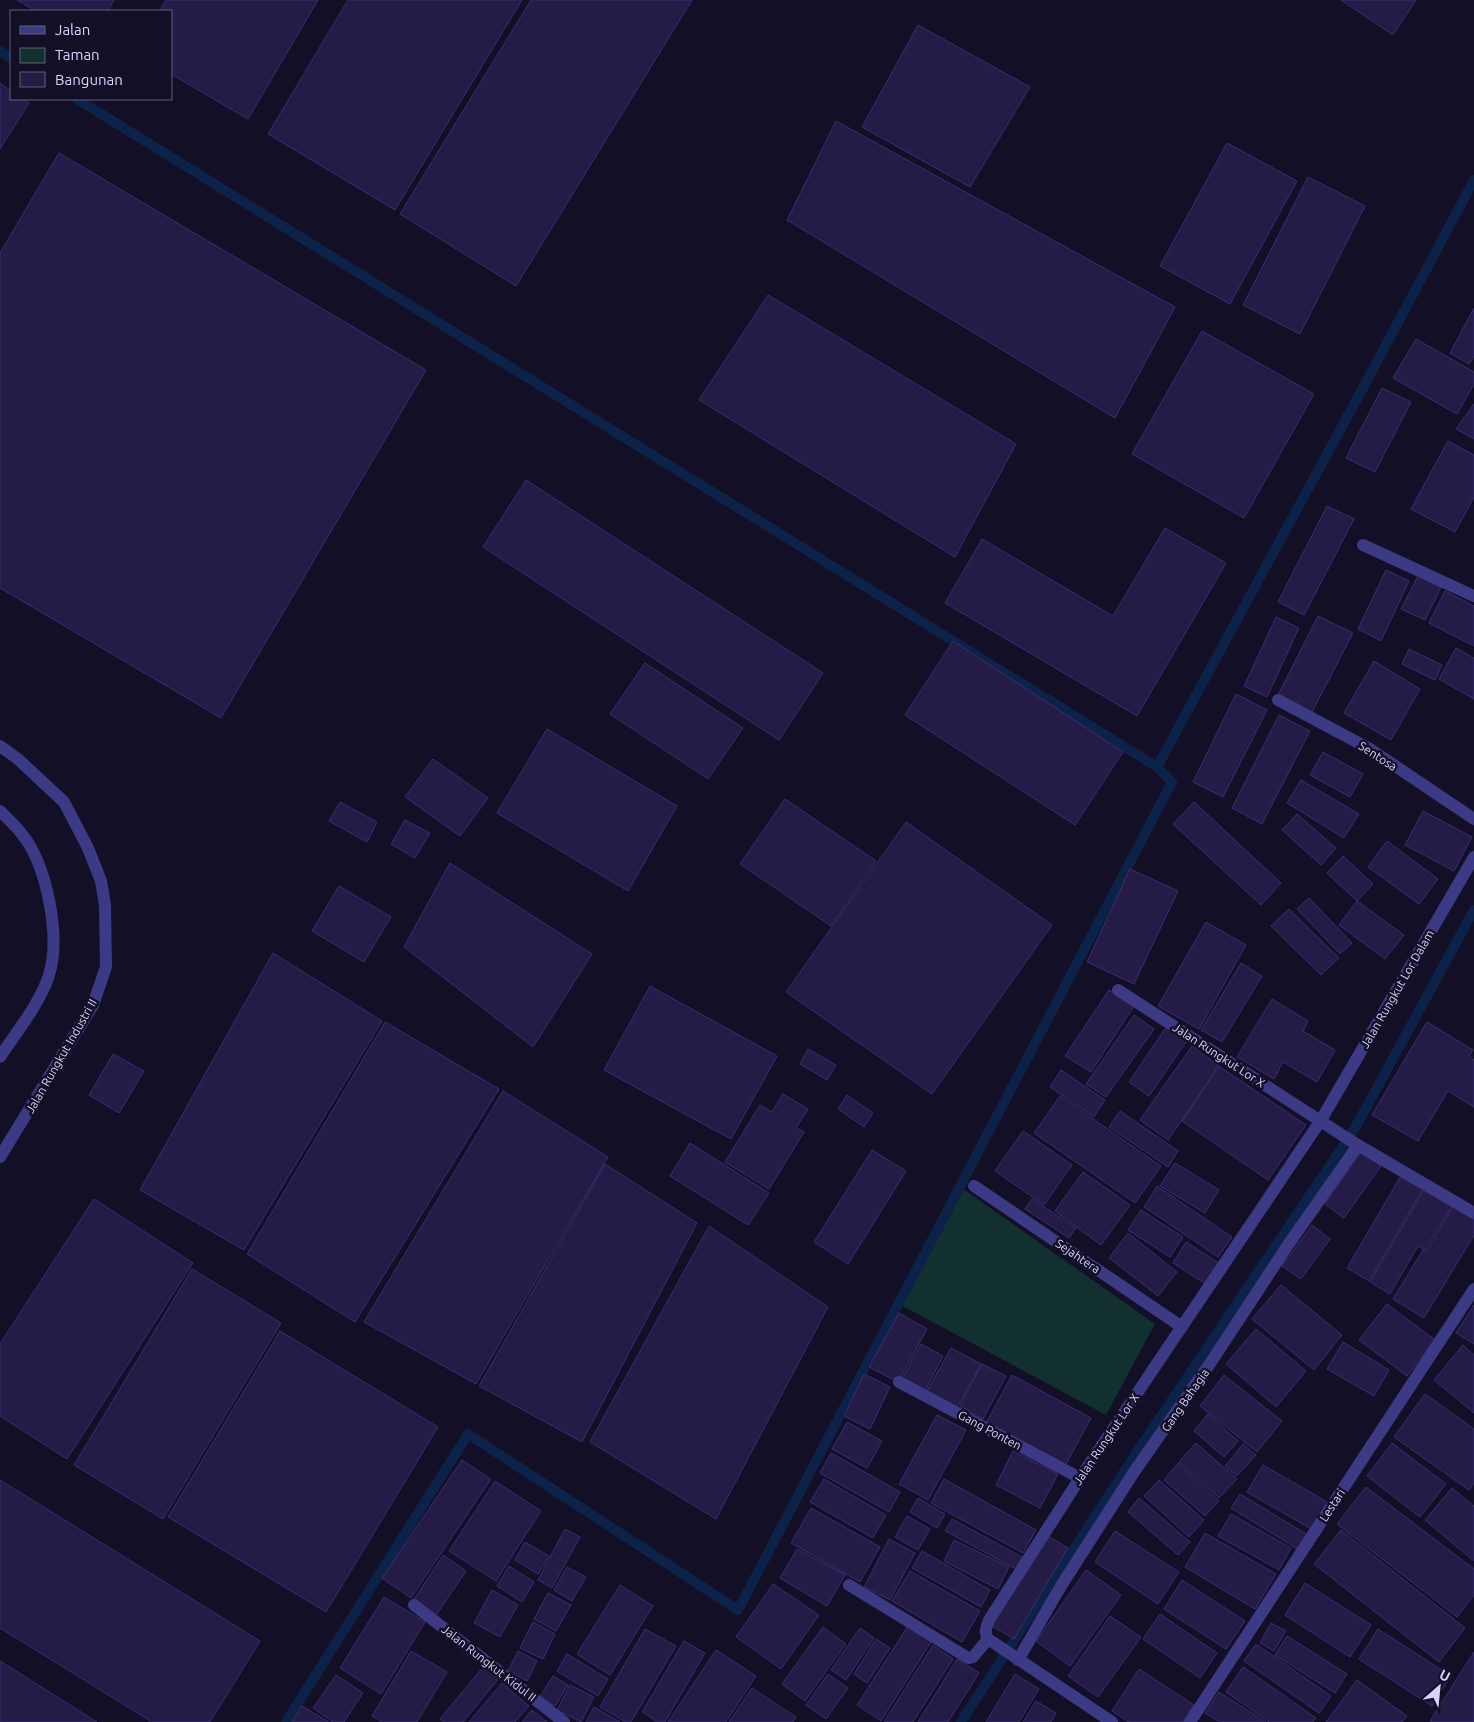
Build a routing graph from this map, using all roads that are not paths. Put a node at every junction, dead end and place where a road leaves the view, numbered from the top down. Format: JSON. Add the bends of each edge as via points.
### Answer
{"nodes":[{"id":1,"x":1363,"y":545,"type":"dead end"},
{"id":2,"x":1474,"y":596,"type":"edge"},
{"id":3,"x":1278,"y":700,"type":"dead end"},
{"id":4,"x":0,"y":746,"type":"edge"},
{"id":5,"x":0,"y":811,"type":"edge"},
{"id":6,"x":1474,"y":819,"type":"edge"},
{"id":7,"x":1474,"y":858,"type":"edge"},
{"id":8,"x":1118,"y":990,"type":"dead end"},
{"id":9,"x":0,"y":1058,"type":"edge"},
{"id":10,"x":1321,"y":1120,"type":"junction"},
{"id":11,"x":1357,"y":1144,"type":"junction"},
{"id":12,"x":0,"y":1156,"type":"edge"},
{"id":13,"x":974,"y":1186,"type":"dead end"},
{"id":14,"x":1474,"y":1213,"type":"edge"},
{"id":15,"x":1474,"y":1289,"type":"edge"},
{"id":16,"x":1182,"y":1327,"type":"junction"},
{"id":17,"x":899,"y":1382,"type":"dead end"},
{"id":18,"x":1080,"y":1478,"type":"junction"},
{"id":19,"x":848,"y":1585,"type":"dead end"},
{"id":20,"x":414,"y":1605,"type":"dead end"},
{"id":21,"x":992,"y":1641,"type":"junction"},
{"id":22,"x":1017,"y":1659,"type":"junction"},
{"id":23,"x":564,"y":1722,"type":"edge"},
{"id":24,"x":1112,"y":1722,"type":"edge"},
{"id":25,"x":1190,"y":1722,"type":"edge"}],
"edges":[{"from":1,"to":2,"type":"street"},
{"from":3,"to":6,"type":"street","name":"Sentosa","via":[[1370,749]]},
{"from":4,"to":12,"type":"street","name":"Jalan Rungkut Industri II","via":[[64,802],[88,848],[105,905],[106,958],[93,1005]]},
{"from":5,"to":9,"type":"street","via":[[22,834],[39,864],[53,918],[54,957],[40,996]]},
{"from":7,"to":10,"type":"street","name":"Jalan Rungkut Lor Dalam"},
{"from":8,"to":10,"type":"street","name":"Jalan Rungkut Lor X"},
{"from":10,"to":11,"type":"street","name":"Jalan Rungkut Lor X"},
{"from":10,"to":16,"type":"street","name":"Jalan Rungkut Lor X"},
{"from":11,"to":14,"type":"street","name":"Jalan Rungkut Lor X"},
{"from":11,"to":22,"type":"street","name":"Gang Bahagia","via":[[1134,1472]]},
{"from":13,"to":16,"type":"street","name":"Sejahtera"},
{"from":15,"to":25,"type":"street","name":"Lestari"},
{"from":16,"to":18,"type":"street","name":"Jalan Rungkut Lor X"},
{"from":17,"to":18,"type":"street","name":"Gang Ponten"},
{"from":18,"to":21,"type":"street","name":"Jalan Rungkut Lor X","via":[[989,1620],[986,1634]]},
{"from":19,"to":21,"type":"street","via":[[968,1658]]},
{"from":20,"to":23,"type":"street","name":"Jalan Rungkut Kidul II"},
{"from":21,"to":22,"type":"street"},
{"from":22,"to":24,"type":"street"}]}
